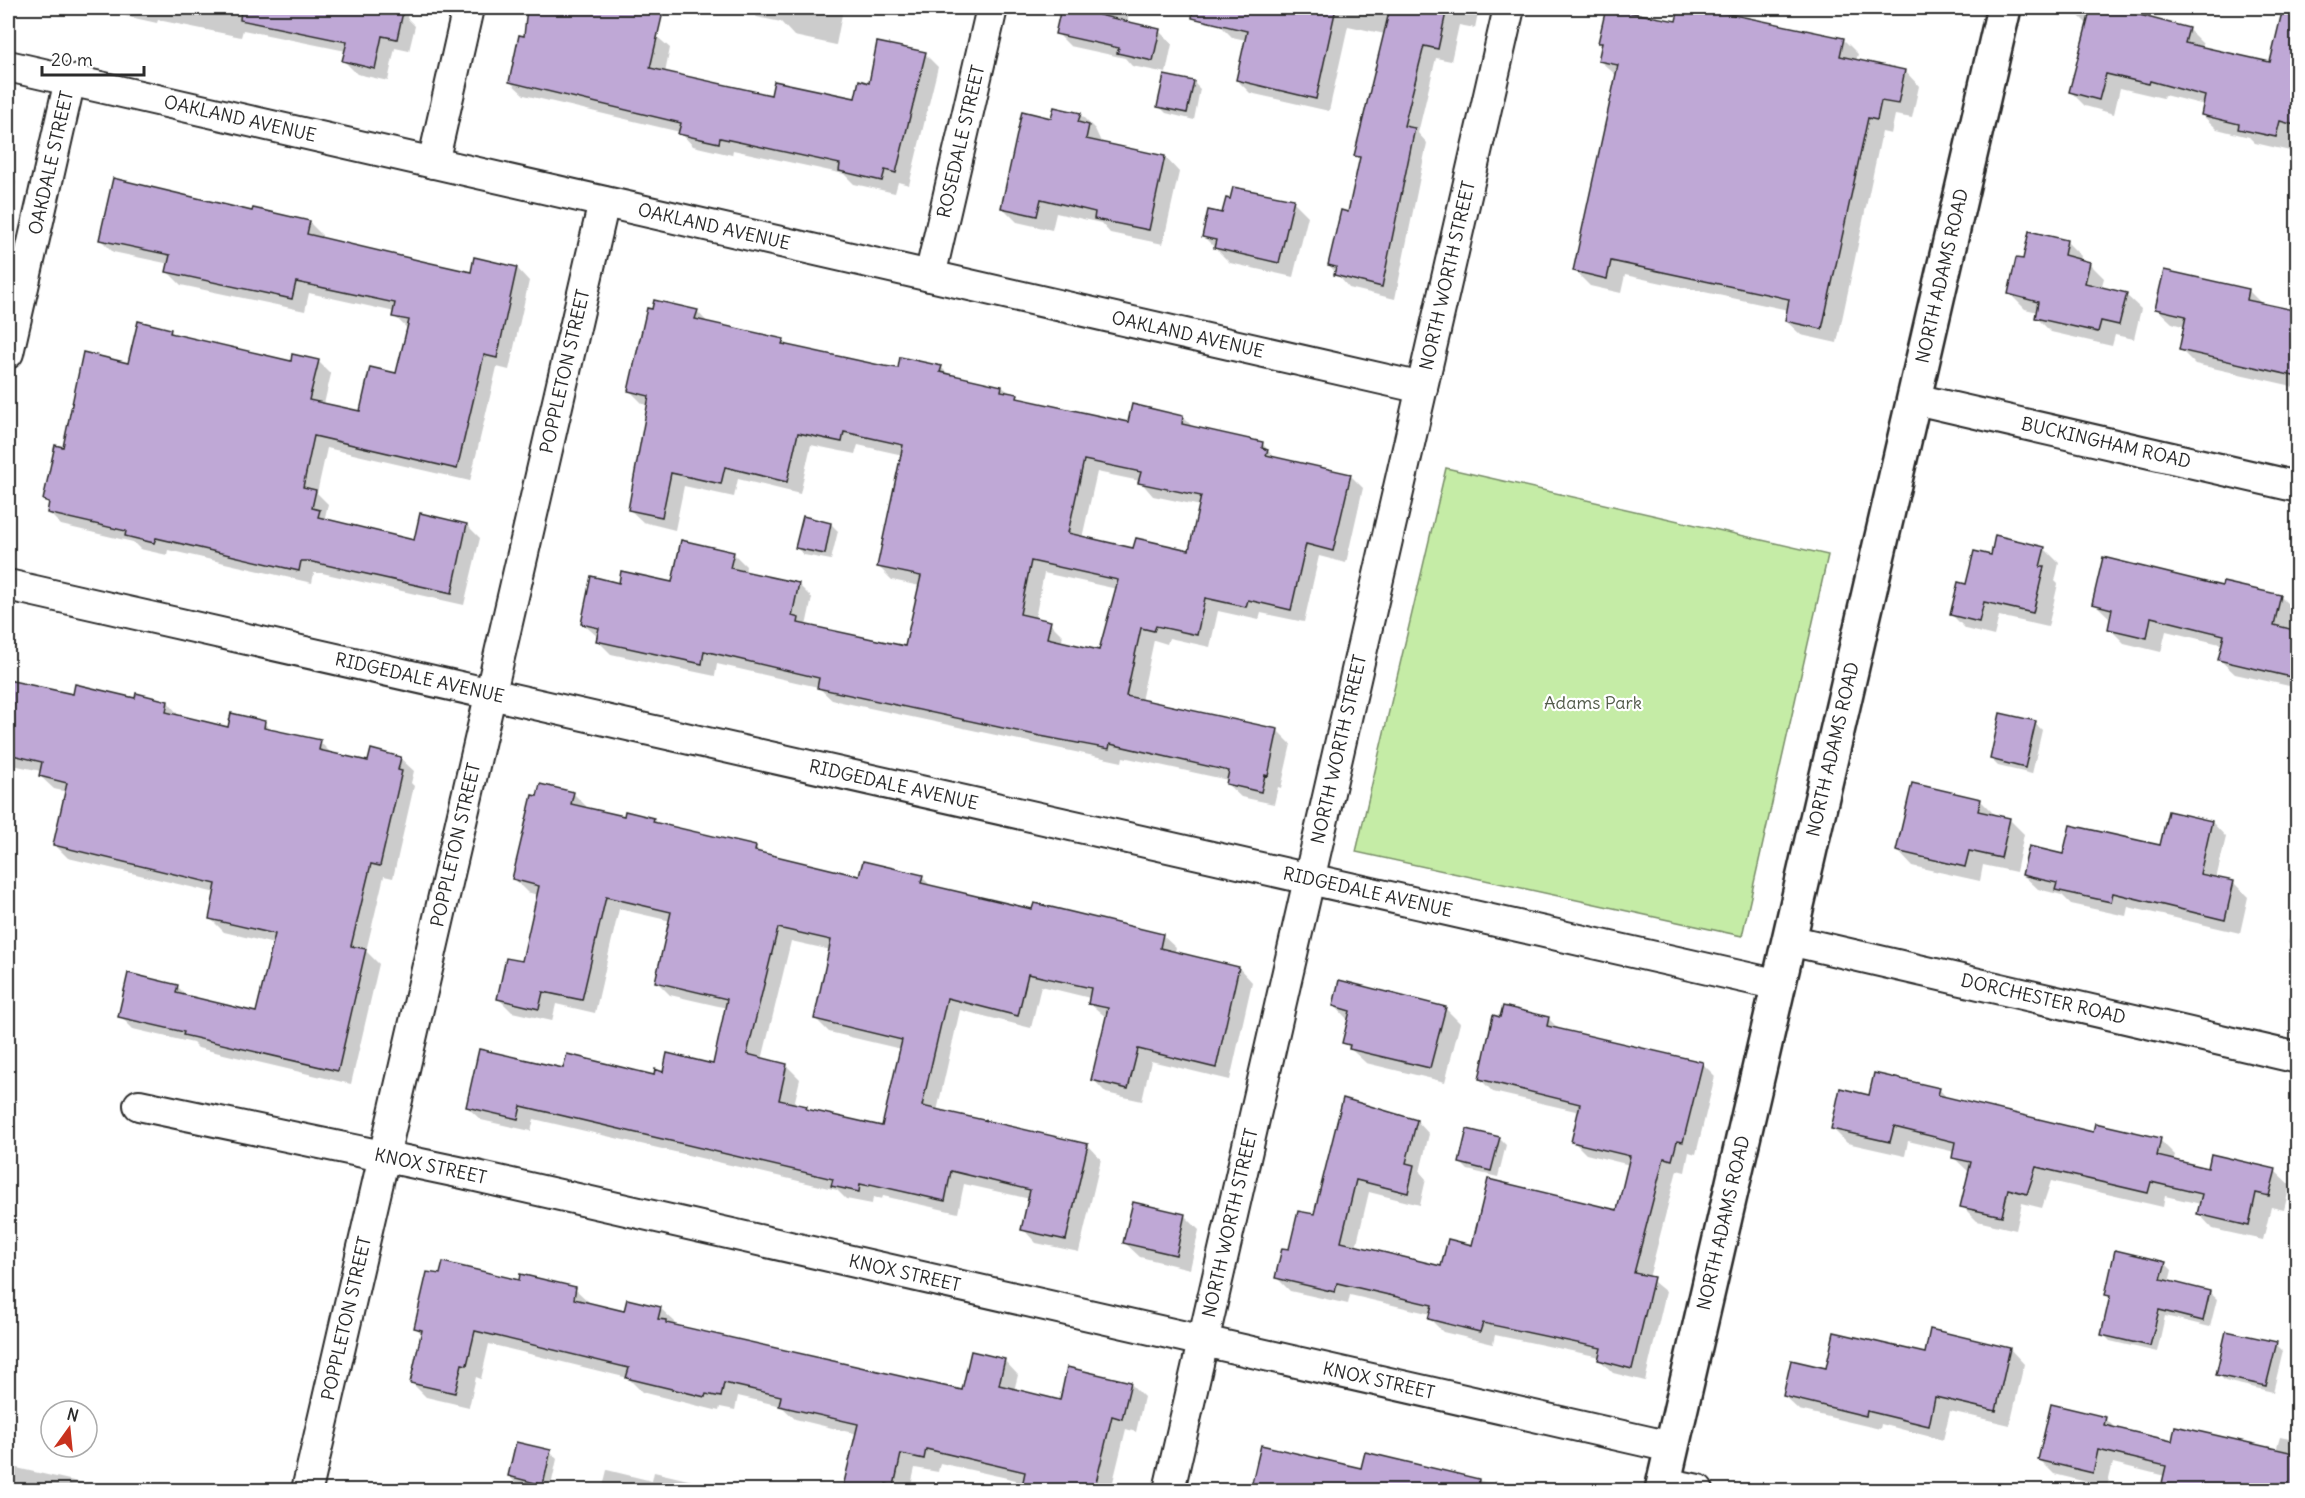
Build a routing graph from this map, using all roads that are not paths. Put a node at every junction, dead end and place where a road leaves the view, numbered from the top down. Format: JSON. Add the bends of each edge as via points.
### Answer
{"nodes":[{"id":1,"x":468,"y":8,"type":"edge"},
{"id":2,"x":992,"y":8,"type":"edge"},
{"id":3,"x":1509,"y":8,"type":"edge"},
{"id":4,"x":2004,"y":8,"type":"edge"},
{"id":5,"x":8,"y":66,"type":"edge"},
{"id":6,"x":70,"y":80,"type":"junction"},
{"id":7,"x":433,"y":163,"type":"junction"},
{"id":8,"x":604,"y":202,"type":"junction"},
{"id":9,"x":930,"y":276,"type":"junction"},
{"id":10,"x":8,"y":353,"type":"edge"},
{"id":11,"x":1422,"y":388,"type":"junction"},
{"id":12,"x":1915,"y":399,"type":"junction"},
{"id":13,"x":2298,"y":487,"type":"edge"},
{"id":14,"x":8,"y":585,"type":"edge"},
{"id":15,"x":491,"y":694,"type":"junction"},
{"id":16,"x":1310,"y":879,"type":"junction"},
{"id":17,"x":1789,"y":940,"type":"junction"},
{"id":18,"x":1779,"y":985,"type":"junction"},
{"id":19,"x":2298,"y":1058,"type":"edge"},
{"id":20,"x":139,"y":1105,"type":"dead end"},
{"id":21,"x":383,"y":1156,"type":"junction"},
{"id":22,"x":1205,"y":1341,"type":"junction"},
{"id":23,"x":1671,"y":1447,"type":"junction"},
{"id":24,"x":1663,"y":1487,"type":"edge"},
{"id":25,"x":307,"y":1491,"type":"edge"},
{"id":26,"x":1169,"y":1491,"type":"edge"},
{"id":27,"x":1698,"y":1491,"type":"edge"}],
"edges":[{"from":1,"to":7,"type":"street"},
{"from":2,"to":9,"type":"street","name":"ROSEDALE STREET"},
{"from":3,"to":11,"type":"street","name":"NORTH WORTH STREET"},
{"from":4,"to":12,"type":"main road","name":"NORTH ADAMS ROAD"},
{"from":5,"to":6,"type":"street","name":"OAKLAND AVENUE"},
{"from":6,"to":7,"type":"street","name":"OAKLAND AVENUE"},
{"from":6,"to":10,"type":"street","name":"OAKDALE STREET"},
{"from":7,"to":8,"type":"street","name":"OAKLAND AVENUE"},
{"from":8,"to":9,"type":"street","name":"OAKLAND AVENUE"},
{"from":8,"to":15,"type":"street","name":"POPPLETON STREET"},
{"from":9,"to":11,"type":"street","name":"OAKLAND AVENUE"},
{"from":11,"to":16,"type":"street","name":"NORTH WORTH STREET"},
{"from":12,"to":13,"type":"street","name":"BUCKINGHAM ROAD"},
{"from":12,"to":17,"type":"main road","name":"NORTH ADAMS ROAD"},
{"from":14,"to":15,"type":"street","name":"RIDGEDALE AVENUE"},
{"from":15,"to":16,"type":"street","name":"RIDGEDALE AVENUE"},
{"from":15,"to":21,"type":"street","name":"POPPLETON STREET"},
{"from":16,"to":18,"type":"street","name":"RIDGEDALE AVENUE"},
{"from":16,"to":22,"type":"street","name":"NORTH WORTH STREET"},
{"from":17,"to":18,"type":"main road","name":"NORTH ADAMS ROAD"},
{"from":17,"to":19,"type":"street","name":"DORCHESTER ROAD"},
{"from":18,"to":23,"type":"main road","name":"NORTH ADAMS ROAD"},
{"from":20,"to":21,"type":"street","name":"KNOX STREET"},
{"from":21,"to":22,"type":"street","name":"KNOX STREET"},
{"from":21,"to":25,"type":"street","name":"POPPLETON STREET"},
{"from":22,"to":23,"type":"street","name":"KNOX STREET"},
{"from":22,"to":26,"type":"street","name":"NORTH WORTH STREET"},
{"from":23,"to":24,"type":"main road","name":"NORTH ADAMS ROAD"},
{"from":24,"to":27,"type":"street"}]}
